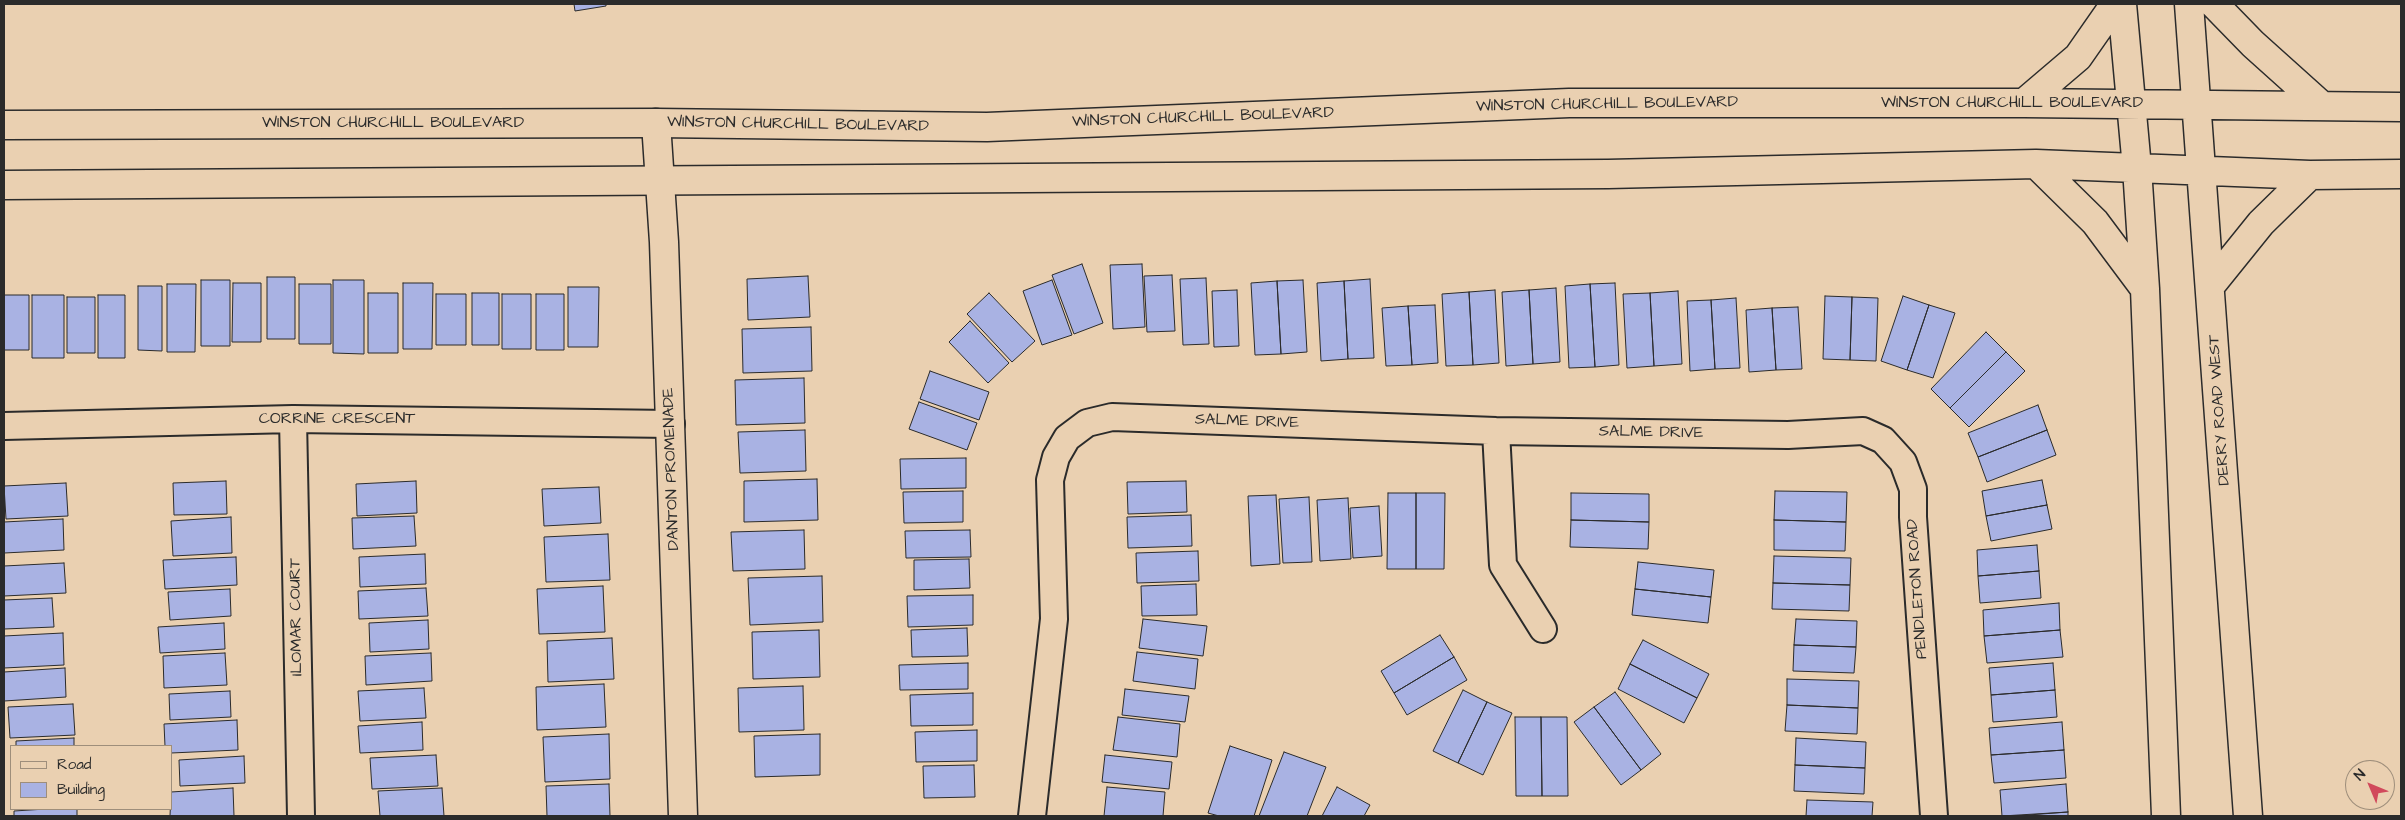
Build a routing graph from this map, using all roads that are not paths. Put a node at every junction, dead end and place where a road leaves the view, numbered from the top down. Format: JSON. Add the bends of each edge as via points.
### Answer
{"nodes":[{"id":1,"x":2115,"y":4,"type":"edge"},
{"id":2,"x":2122,"y":4,"type":"edge"},
{"id":3,"x":2189,"y":4,"type":"edge"},
{"id":4,"x":2214,"y":4,"type":"edge"},
{"id":5,"x":2024,"y":103,"type":"junction"},
{"id":6,"x":2130,"y":104,"type":"junction"},
{"id":7,"x":2196,"y":105,"type":"junction"},
{"id":8,"x":2322,"y":106,"type":"junction"},
{"id":9,"x":2401,"y":108,"type":"edge"},
{"id":10,"x":656,"y":123,"type":"junction"},
{"id":11,"x":4,"y":125,"type":"edge"},
{"id":12,"x":2036,"y":164,"type":"junction"},
{"id":13,"x":2137,"y":168,"type":"junction"},
{"id":14,"x":2202,"y":171,"type":"junction"},
{"id":15,"x":2401,"y":174,"type":"edge"},
{"id":16,"x":2310,"y":175,"type":"junction"},
{"id":17,"x":660,"y":181,"type":"junction"},
{"id":18,"x":4,"y":185,"type":"edge"},
{"id":19,"x":2211,"y":285,"type":"junction"},
{"id":20,"x":2144,"y":289,"type":"junction"},
{"id":21,"x":292,"y":419,"type":"junction"},
{"id":22,"x":670,"y":424,"type":"junction"},
{"id":23,"x":4,"y":426,"type":"edge"},
{"id":24,"x":1496,"y":431,"type":"junction"},
{"id":25,"x":1815,"y":432,"type":"joint"},
{"id":26,"x":1543,"y":629,"type":"dead end"},
{"id":27,"x":300,"y":816,"type":"edge"},
{"id":28,"x":683,"y":816,"type":"edge"},
{"id":29,"x":1032,"y":816,"type":"edge"},
{"id":30,"x":1934,"y":816,"type":"edge"},
{"id":31,"x":2166,"y":816,"type":"edge"},
{"id":32,"x":2248,"y":816,"type":"edge"}],
"edges":[{"from":1,"to":5,"type":"main road","via":[[2078,57]]},
{"from":2,"to":6,"type":"main road"},
{"from":3,"to":7,"type":"main road","name":"DERRY ROAD WEST"},
{"from":4,"to":8,"type":"main road"},
{"from":5,"to":6,"type":"main road","name":"WINSTON CHURCHILL BOULEVARD"},
{"from":5,"to":10,"type":"main road","name":"WINSTON CHURCHILL BOULEVARD","via":[[1569,103],[987,127]]},
{"from":6,"to":7,"type":"main road","name":"WINSTON CHURCHILL BOULEVARD"},
{"from":6,"to":13,"type":"main road"},
{"from":7,"to":8,"type":"main road","name":"WINSTON CHURCHILL BOULEVARD"},
{"from":7,"to":14,"type":"main road","name":"DERRY ROAD WEST"},
{"from":8,"to":9,"type":"main road","name":"WINSTON CHURCHILL BOULEVARD"},
{"from":10,"to":11,"type":"main road","name":"WINSTON CHURCHILL BOULEVARD"},
{"from":10,"to":17,"type":"main road","name":"DANTON PROMENADE"},
{"from":12,"to":13,"type":"main road"},
{"from":12,"to":17,"type":"main road","via":[[1578,174]]},
{"from":12,"to":20,"type":"main road","via":[[2095,222]]},
{"from":13,"to":14,"type":"main road"},
{"from":13,"to":20,"type":"main road"},
{"from":14,"to":16,"type":"main road"},
{"from":14,"to":19,"type":"main road","name":"DERRY ROAD WEST"},
{"from":15,"to":16,"type":"main road"},
{"from":16,"to":19,"type":"main road","via":[[2261,224]]},
{"from":17,"to":18,"type":"main road"},
{"from":17,"to":22,"type":"main road","name":"DANTON PROMENADE"},
{"from":19,"to":32,"type":"main road","name":"DERRY ROAD WEST"},
{"from":20,"to":31,"type":"main road"},
{"from":21,"to":22,"type":"street","name":"CORRINE CRESCENT"},
{"from":21,"to":23,"type":"street","name":"CORRINE CRESCENT"},
{"from":21,"to":27,"type":"street","name":"ILOMAR COURT"},
{"from":22,"to":28,"type":"main road","name":"DANTON PROMENADE"},
{"from":24,"to":25,"type":"street","name":"SALME DRIVE","via":[[1788,435]]},
{"from":24,"to":26,"type":"street","via":[[1503,565]]},
{"from":24,"to":29,"type":"street","name":"SALME DRIVE","via":[[1112,417],[1087,423],[1067,438],[1056,457],[1050,480],[1054,619]]},
{"from":25,"to":30,"type":"street","name":"PENDLETON ROAD","via":[[1863,431],[1884,440],[1903,462],[1913,489]]}]}
